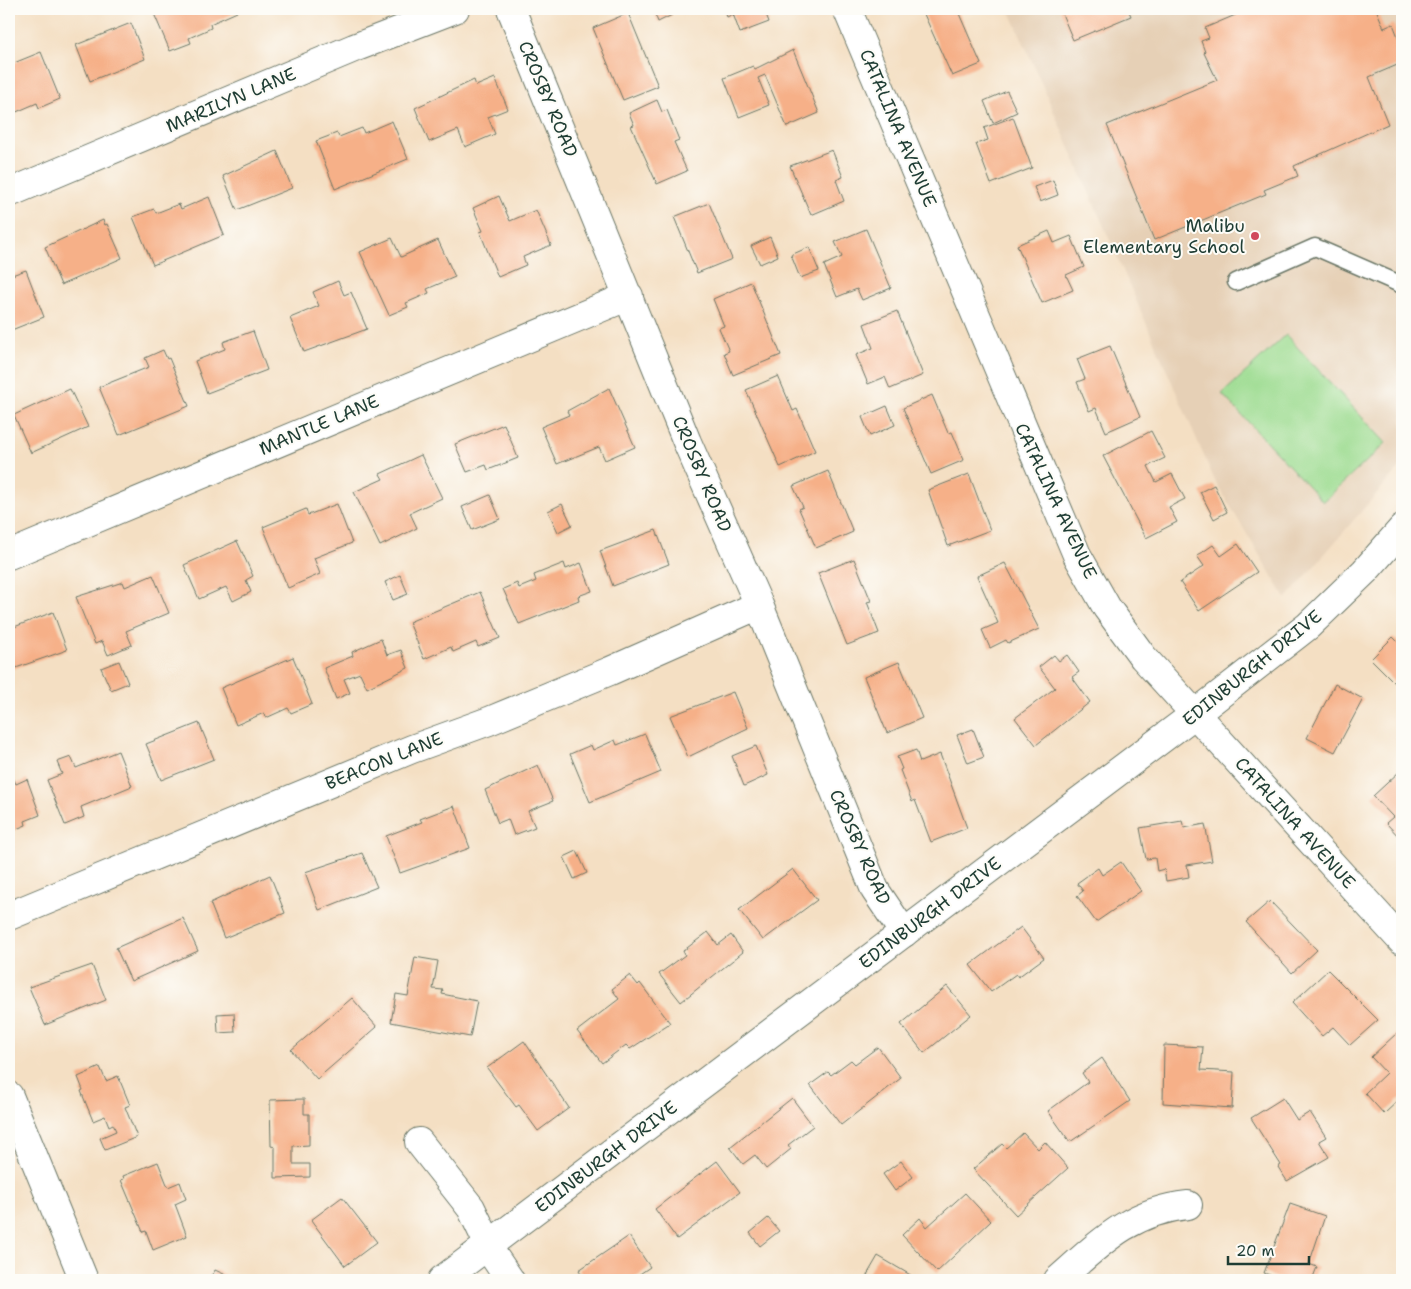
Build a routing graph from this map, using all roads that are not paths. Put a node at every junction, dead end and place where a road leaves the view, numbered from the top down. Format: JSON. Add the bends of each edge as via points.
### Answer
{"nodes":[{"id":1,"x":455,"y":9,"type":"edge"},
{"id":2,"x":510,"y":9,"type":"edge"},
{"id":3,"x":847,"y":9,"type":"edge"},
{"id":4,"x":9,"y":193,"type":"edge"},
{"id":5,"x":1236,"y":282,"type":"dead end"},
{"id":6,"x":1402,"y":285,"type":"edge"},
{"id":7,"x":628,"y":296,"type":"junction"},
{"id":8,"x":1402,"y":529,"type":"edge"},
{"id":9,"x":9,"y":555,"type":"edge"},
{"id":10,"x":759,"y":605,"type":"junction"},
{"id":11,"x":1195,"y":714,"type":"junction"},
{"id":12,"x":9,"y":916,"type":"edge"},
{"id":13,"x":904,"y":933,"type":"junction"},
{"id":14,"x":1402,"y":941,"type":"edge"},
{"id":15,"x":9,"y":1096,"type":"edge"},
{"id":16,"x":419,"y":1142,"type":"dead end"},
{"id":17,"x":1188,"y":1205,"type":"dead end"},
{"id":18,"x":490,"y":1245,"type":"junction"},
{"id":19,"x":84,"y":1280,"type":"edge"},
{"id":20,"x":442,"y":1280,"type":"edge"},
{"id":21,"x":510,"y":1280,"type":"edge"},
{"id":22,"x":1058,"y":1280,"type":"edge"}],
"edges":[{"from":1,"to":4,"type":"street","name":"MARILYN LANE"},
{"from":2,"to":7,"type":"street","name":"CROSBY ROAD"},
{"from":3,"to":11,"type":"street","name":"CATALINA AVENUE","via":[[1077,555],[1107,608],[1143,657]]},
{"from":5,"to":6,"type":"lane","via":[[1315,247]]},
{"from":7,"to":9,"type":"street","name":"MANTLE LANE"},
{"from":7,"to":10,"type":"street","name":"CROSBY ROAD","via":[[687,442]]},
{"from":8,"to":11,"type":"street","name":"EDINBURGH DRIVE","via":[[1365,571],[1308,626]]},
{"from":10,"to":12,"type":"street","name":"BEACON LANE","via":[[489,722],[412,748]]},
{"from":10,"to":13,"type":"street","name":"CROSBY ROAD","via":[[875,890]]},
{"from":11,"to":13,"type":"street","name":"EDINBURGH DRIVE"},
{"from":11,"to":14,"type":"street","name":"CATALINA AVENUE"},
{"from":13,"to":18,"type":"street","name":"EDINBURGH DRIVE"},
{"from":15,"to":19,"type":"street"},
{"from":16,"to":18,"type":"street","via":[[460,1193]]},
{"from":17,"to":22,"type":"street","via":[[1139,1217],[1112,1233]]},
{"from":18,"to":20,"type":"street","name":"EDINBURGH DRIVE"},
{"from":18,"to":21,"type":"street"}]}
